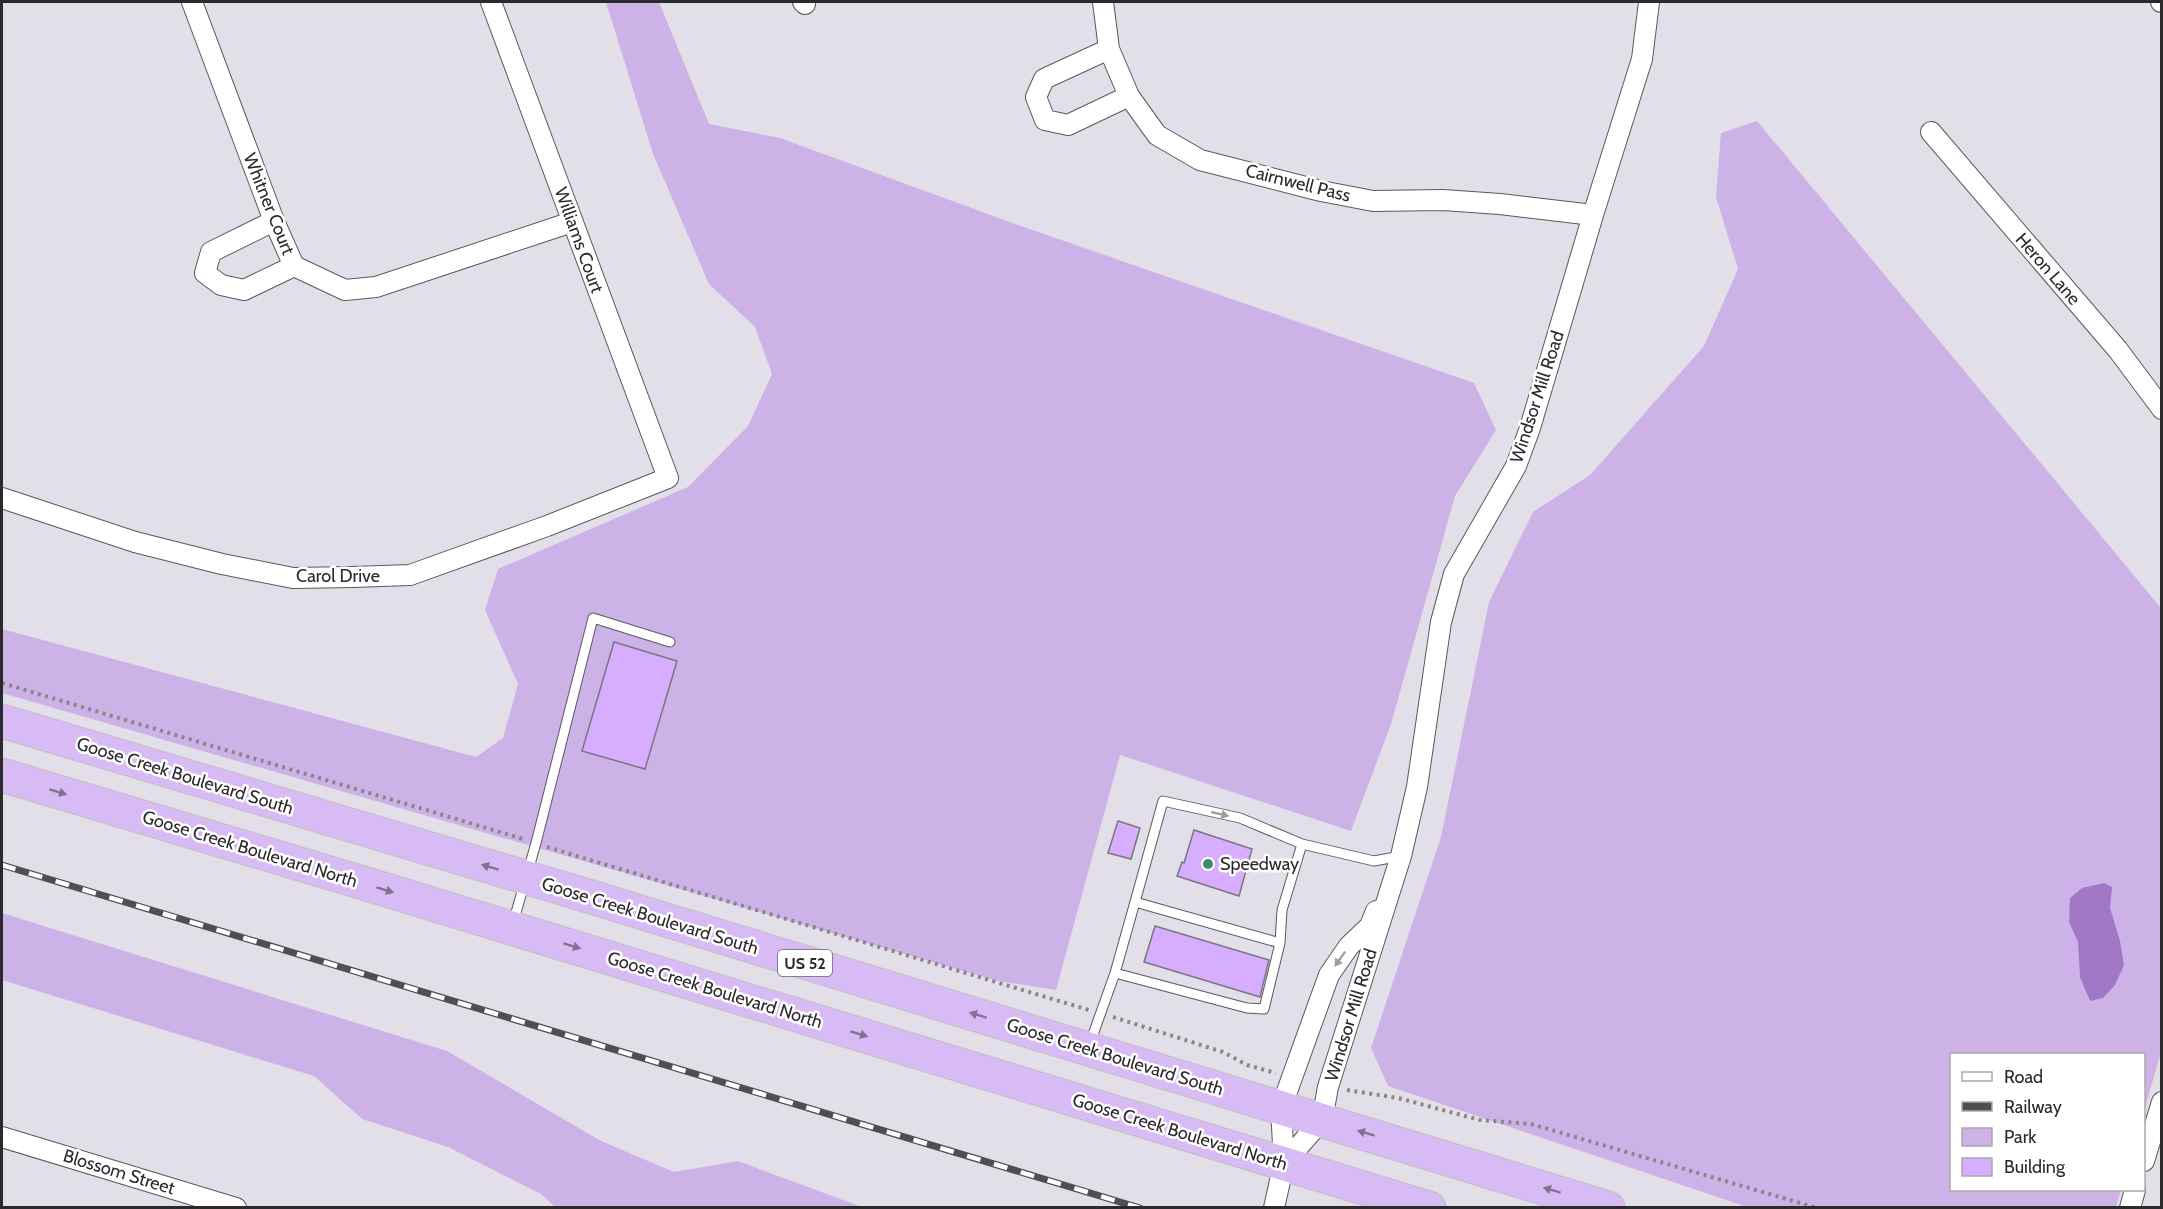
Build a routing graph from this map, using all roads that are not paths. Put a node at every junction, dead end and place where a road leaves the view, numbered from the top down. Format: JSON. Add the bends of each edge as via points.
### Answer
{"nodes":[{"id":1,"x":192,"y":2,"type":"edge"},
{"id":2,"x":491,"y":2,"type":"edge"},
{"id":3,"x":1103,"y":2,"type":"edge"},
{"id":4,"x":1649,"y":2,"type":"edge"},
{"id":5,"x":1110,"y":49,"type":"junction"},
{"id":6,"x":1129,"y":96,"type":"junction"},
{"id":7,"x":1931,"y":132,"type":"dead end"},
{"id":8,"x":1593,"y":215,"type":"junction"},
{"id":9,"x":274,"y":222,"type":"junction"},
{"id":10,"x":572,"y":222,"type":"junction"},
{"id":11,"x":294,"y":266,"type":"junction"},
{"id":12,"x":2162,"y":409,"type":"edge"},
{"id":13,"x":668,"y":478,"type":"joint"},
{"id":14,"x":2,"y":498,"type":"edge"},
{"id":15,"x":670,"y":642,"type":"dead end"},
{"id":16,"x":2,"y":720,"type":"edge"},
{"id":17,"x":2,"y":775,"type":"edge"},
{"id":18,"x":1302,"y":844,"type":"junction"},
{"id":19,"x":1401,"y":856,"type":"junction"},
{"id":20,"x":526,"y":878,"type":"junction"},
{"id":21,"x":1135,"y":902,"type":"junction"},
{"id":22,"x":512,"y":928,"type":"junction"},
{"id":23,"x":1280,"y":943,"type":"junction"},
{"id":24,"x":1115,"y":973,"type":"junction"},
{"id":25,"x":1088,"y":1048,"type":"junction"},
{"id":26,"x":1287,"y":1093,"type":"junction"},
{"id":27,"x":2162,"y":1102,"type":"edge"},
{"id":28,"x":1322,"y":1120,"type":"junction"},
{"id":29,"x":2,"y":1137,"type":"edge"},
{"id":30,"x":2145,"y":1158,"type":"edge"},
{"id":31,"x":1284,"y":1164,"type":"junction"},
{"id":32,"x":2135,"y":1191,"type":"edge"},
{"id":33,"x":236,"y":1208,"type":"edge"},
{"id":34,"x":1274,"y":1208,"type":"edge"},
{"id":35,"x":1429,"y":1208,"type":"edge"},
{"id":36,"x":1608,"y":1208,"type":"edge"},
{"id":37,"x":2130,"y":1208,"type":"edge"}],
"edges":[{"from":1,"to":9,"type":"street","name":"Whitner Court"},
{"from":2,"to":10,"type":"street","name":"Williams Court"},
{"from":3,"to":5,"type":"street","name":"Cairnwell Pass"},
{"from":4,"to":8,"type":"street","name":"Windsor Mill Road","via":[[1642,59]]},
{"from":5,"to":6,"type":"street","name":"Cairnwell Pass"},
{"from":5,"to":6,"type":"street","via":[[1044,79],[1036,97],[1046,120],[1068,125]]},
{"from":6,"to":8,"type":"street","name":"Cairnwell Pass","via":[[1157,135],[1200,160],[1373,201],[1443,200]]},
{"from":7,"to":12,"type":"street","name":"Heron Lane","via":[[2118,350]]},
{"from":8,"to":19,"type":"street","name":"Windsor Mill Road","via":[[1516,466],[1454,574],[1440,622],[1417,787]]},
{"from":9,"to":11,"type":"street","name":"Whitner Court"},
{"from":9,"to":11,"type":"street","via":[[211,252],[205,273],[221,285],[244,290]]},
{"from":10,"to":11,"type":"street","name":"Whitner Court","via":[[376,287],[345,290]]},
{"from":10,"to":13,"type":"street","name":"Williams Court"},
{"from":13,"to":14,"type":"street","name":"Carol Drive","via":[[410,575],[353,577],[293,578],[222,564],[135,542]]},
{"from":15,"to":20,"type":"lane","via":[[592,618]]},
{"from":20,"to":16,"type":"highway","name":"Goose Creek Boulevard South","number":"US 52","one_way":true},
{"from":17,"to":22,"type":"highway","name":"Goose Creek Boulevard North","one_way":true},
{"from":18,"to":19,"type":"lane","via":[[1374,861]]},
{"from":21,"to":18,"type":"lane","one_way":true,"via":[[1163,801],[1240,818]]},
{"from":18,"to":23,"type":"lane","via":[[1282,910]]},
{"from":19,"to":26,"type":"street","name":"Windsor Mill Road","one_way":true,"via":[[1370,926],[1349,946],[1329,975]]},
{"from":19,"to":28,"type":"street","name":"Windsor Mill Road","via":[[1328,1087]]},
{"from":20,"to":22,"type":"lane"},
{"from":25,"to":20,"type":"highway","name":"Goose Creek Boulevard South","number":"US 52","one_way":true},
{"from":21,"to":23,"type":"lane"},
{"from":21,"to":24,"type":"lane"},
{"from":22,"to":31,"type":"highway","name":"Goose Creek Boulevard North","one_way":true},
{"from":23,"to":24,"type":"lane","via":[[1264,1009],[1247,1008]]},
{"from":24,"to":25,"type":"lane"},
{"from":25,"to":26,"type":"highway","name":"Goose Creek Boulevard South","number":"US 52"},
{"from":26,"to":28,"type":"highway","name":"Goose Creek Boulevard South","number":"US 52"},
{"from":26,"to":31,"type":"street"},
{"from":27,"to":30,"type":"street"},
{"from":28,"to":31,"type":"street"},
{"from":36,"to":28,"type":"highway","name":"Goose Creek Boulevard South","number":"US 52","one_way":true},
{"from":29,"to":33,"type":"street","name":"Blossom Street"},
{"from":31,"to":34,"type":"street"},
{"from":31,"to":35,"type":"highway","name":"Goose Creek Boulevard North"},
{"from":32,"to":37,"type":"street"}]}
